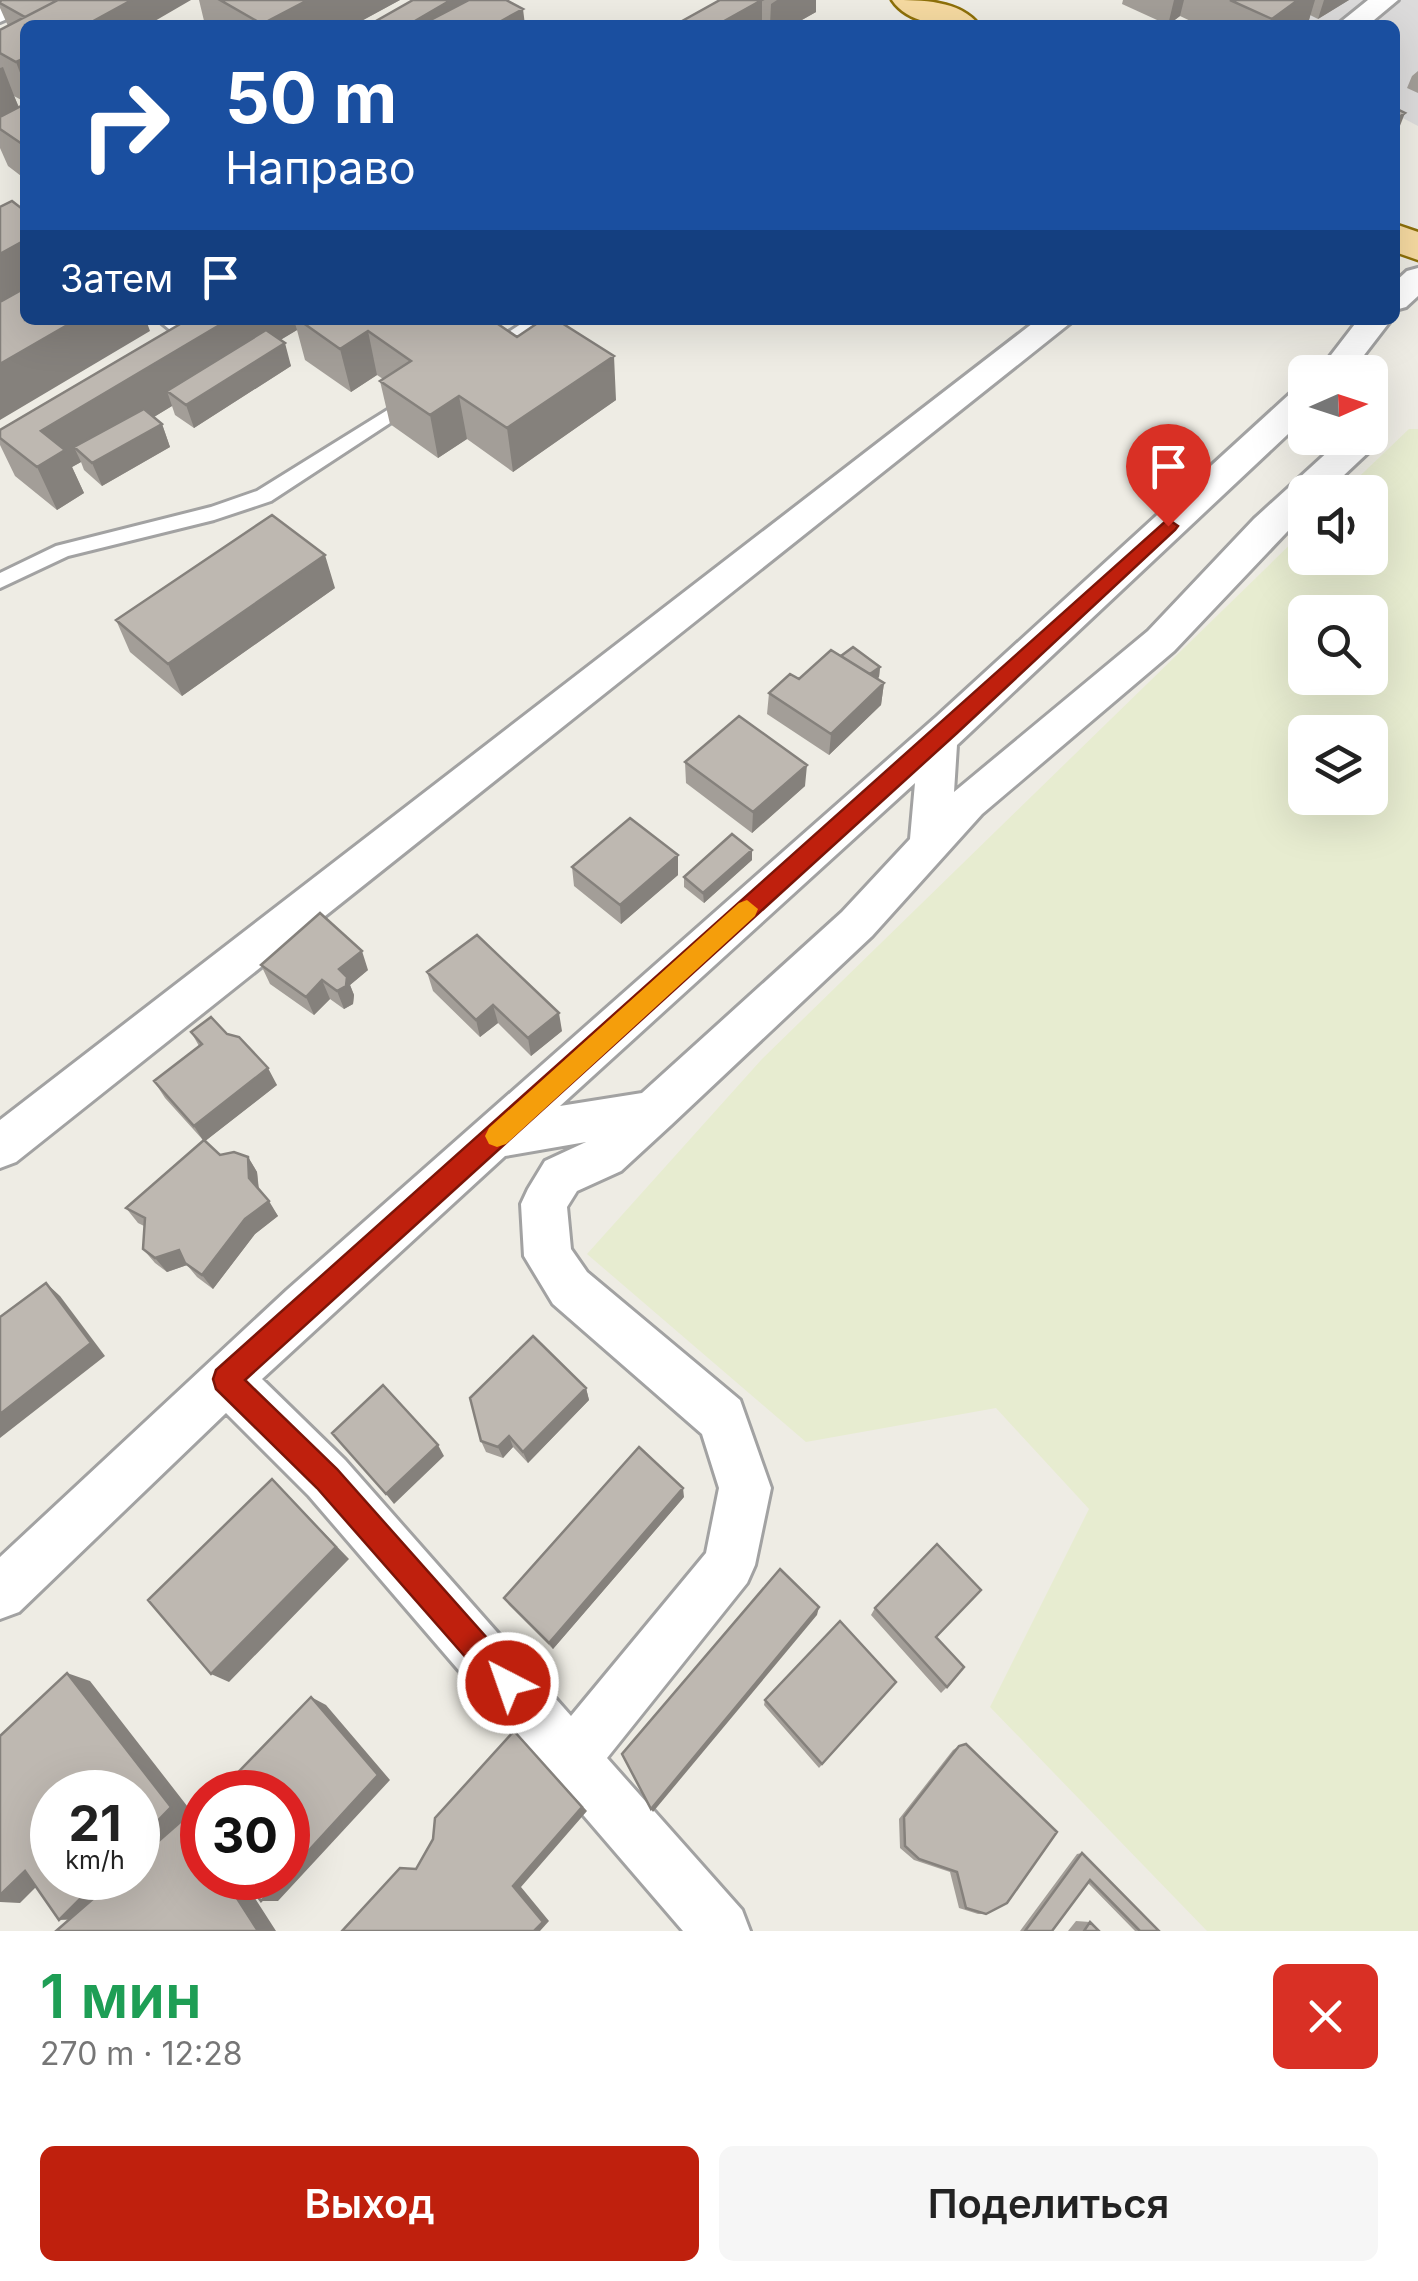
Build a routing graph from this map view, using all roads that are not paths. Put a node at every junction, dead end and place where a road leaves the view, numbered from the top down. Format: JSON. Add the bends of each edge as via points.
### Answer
{"nodes":[{"id":1,"x":28,"y":0,"type":"edge"},
{"id":2,"x":910,"y":0,"type":"edge"},
{"id":3,"x":1385,"y":0,"type":"edge"},
{"id":4,"x":0,"y":14,"type":"edge"},
{"id":5,"x":945,"y":20,"type":"edge"},
{"id":6,"x":1358,"y":20,"type":"edge"},
{"id":7,"x":185,"y":325,"type":"edge"},
{"id":8,"x":532,"y":325,"type":"edge"},
{"id":9,"x":1052,"y":325,"type":"edge"},
{"id":10,"x":1372,"y":325,"type":"edge"},
{"id":11,"x":151,"y":353,"type":"edge"},
{"id":12,"x":1354,"y":355,"type":"edge"},
{"id":13,"x":485,"y":356,"type":"edge"},
{"id":14,"x":414,"y":400,"type":"edge"},
{"id":15,"x":1288,"y":415,"type":"edge"},
{"id":16,"x":1345,"y":455,"type":"edge"},
{"id":17,"x":0,"y":581,"type":"edge"},
{"id":18,"x":938,"y":738,"type":"junction"},
{"id":19,"x":930,"y":844,"type":"junction"},
{"id":20,"x":655,"y":1111,"type":"junction"},
{"id":21,"x":498,"y":1136,"type":"junction"},
{"id":22,"x":0,"y":1147,"type":"edge"},
{"id":23,"x":226,"y":1379,"type":"junction"},
{"id":24,"x":0,"y":1593,"type":"edge"},
{"id":25,"x":572,"y":1758,"type":"junction"},
{"id":26,"x":721,"y":1931,"type":"edge"}],
"edges":[{"from":1,"to":4,"type":"street"},
{"from":2,"to":5,"type":"main road"},
{"from":3,"to":6,"type":"street"},
{"from":7,"to":11,"type":"street"},
{"from":8,"to":13,"type":"lane"},
{"from":9,"to":22,"type":"street"},
{"from":10,"to":12,"type":"street"},
{"from":14,"to":17,"type":"lane","via":[[264,496],[64,552]]},
{"from":15,"to":18,"type":"street"},
{"from":16,"to":19,"type":"street","via":[[1160,641],[968,803]]},
{"from":18,"to":19,"type":"street"},
{"from":18,"to":21,"type":"street"},
{"from":19,"to":20,"type":"street","via":[[857,924]]},
{"from":20,"to":21,"type":"street"},
{"from":20,"to":25,"type":"street","via":[[604,1156],[561,1176],[544,1204],[548,1256],[570,1288],[722,1418],[745,1488],[730,1565]]},
{"from":21,"to":23,"type":"street"},
{"from":23,"to":24,"type":"street"},
{"from":23,"to":25,"type":"street","via":[[327,1478]]},
{"from":25,"to":26,"type":"street"}]}
